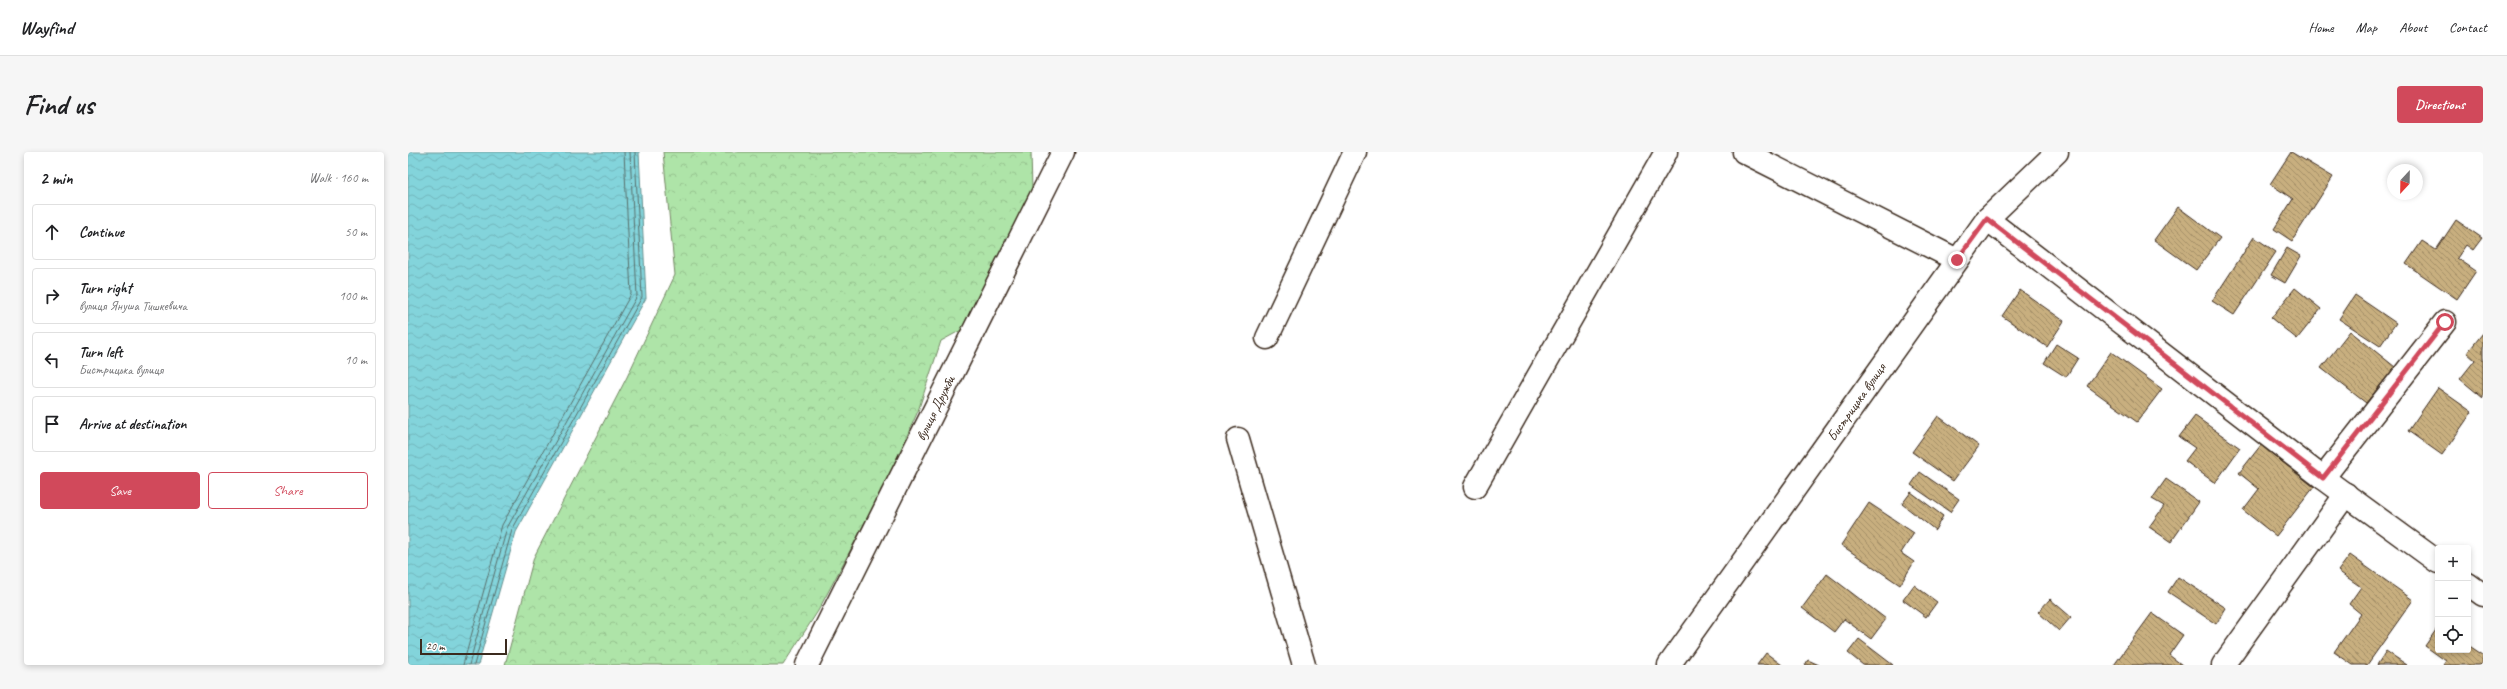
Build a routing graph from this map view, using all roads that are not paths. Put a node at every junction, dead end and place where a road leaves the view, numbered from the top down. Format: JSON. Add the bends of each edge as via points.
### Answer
{"nodes":[{"id":1,"x":1063,"y":152,"type":"edge"},
{"id":2,"x":1355,"y":152,"type":"edge"},
{"id":3,"x":1666,"y":152,"type":"edge"},
{"id":4,"x":1744,"y":152,"type":"edge"},
{"id":5,"x":2057,"y":152,"type":"edge"},
{"id":6,"x":1987,"y":219,"type":"junction"},
{"id":7,"x":1957,"y":260,"type":"junction"},
{"id":8,"x":2445,"y":322,"type":"dead end"},
{"id":9,"x":1267,"y":338,"type":"dead end"},
{"id":10,"x":1238,"y":439,"type":"dead end"},
{"id":11,"x":2323,"y":478,"type":"junction"},
{"id":12,"x":1475,"y":487,"type":"dead end"},
{"id":13,"x":2346,"y":494,"type":"junction"},
{"id":14,"x":2435,"y":560,"type":"edge"},
{"id":15,"x":2471,"y":586,"type":"edge"},
{"id":16,"x":2483,"y":595,"type":"edge"},
{"id":17,"x":807,"y":665,"type":"edge"},
{"id":18,"x":1304,"y":665,"type":"edge"},
{"id":19,"x":1669,"y":665,"type":"edge"},
{"id":20,"x":2223,"y":665,"type":"edge"}],
"edges":[{"from":1,"to":17,"type":"street","name":"вулиця Дружби"},
{"from":2,"to":9,"type":"street"},
{"from":3,"to":12,"type":"street"},
{"from":4,"to":7,"type":"street"},
{"from":5,"to":6,"type":"street","name":"Бистрицька вулиця"},
{"from":6,"to":7,"type":"street","name":"Бистрицька вулиця"},
{"from":6,"to":11,"type":"street"},
{"from":7,"to":19,"type":"street","name":"Бистрицька вулиця"},
{"from":8,"to":11,"type":"street"},
{"from":10,"to":18,"type":"street"},
{"from":11,"to":13,"type":"street"},
{"from":13,"to":14,"type":"street"},
{"from":13,"to":20,"type":"street"},
{"from":15,"to":16,"type":"street"}]}
